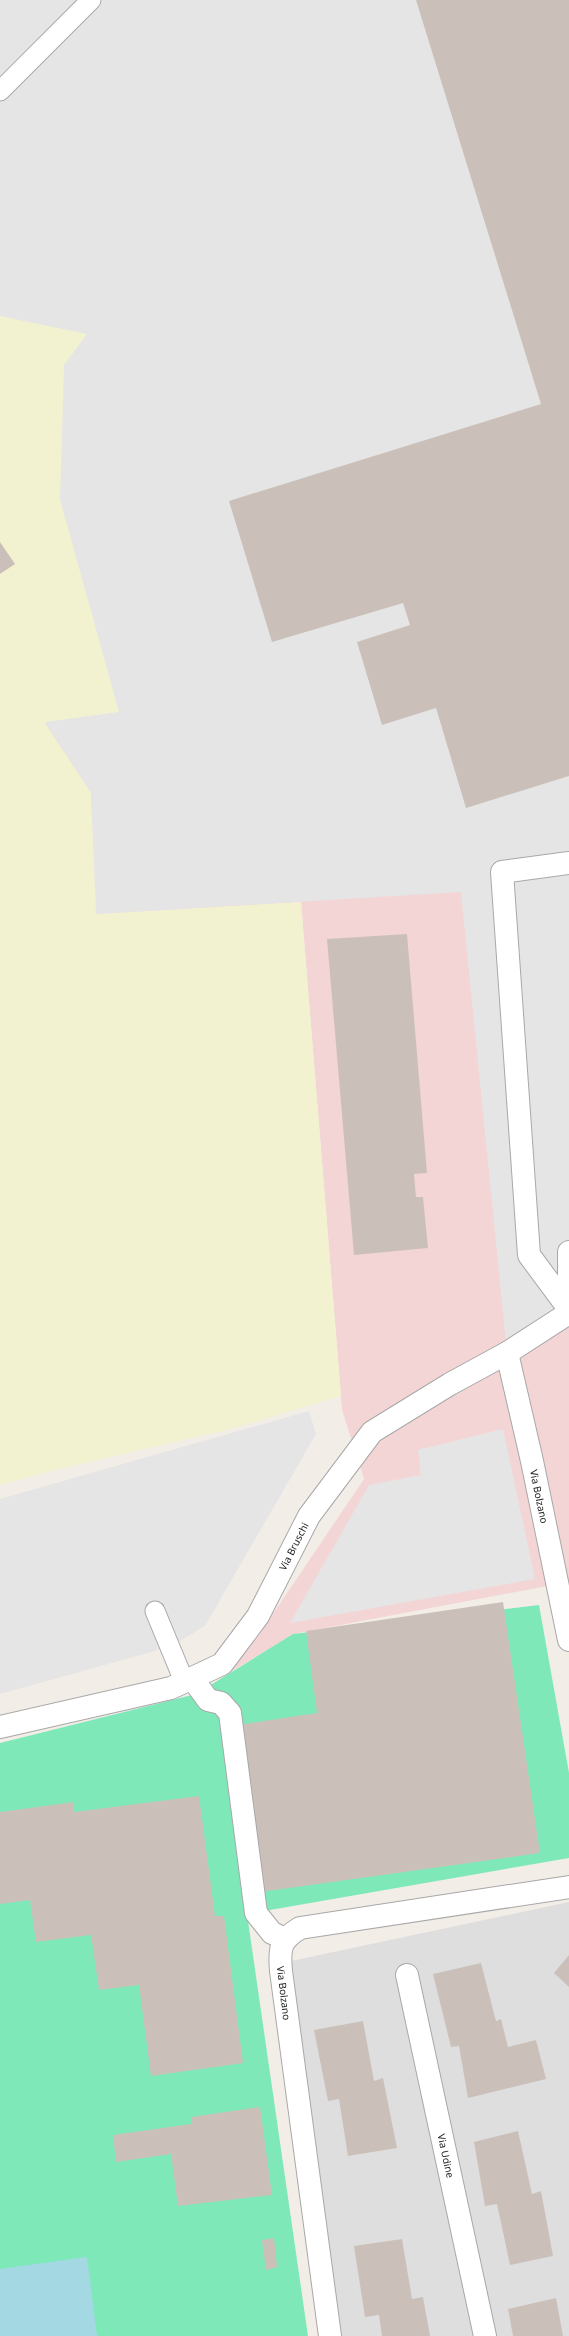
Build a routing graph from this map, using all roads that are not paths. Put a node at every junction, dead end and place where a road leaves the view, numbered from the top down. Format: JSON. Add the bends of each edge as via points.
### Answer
{"nodes":[{"id":1,"x":91,"y":0,"type":"edge"},
{"id":2,"x":0,"y":91,"type":"edge"},
{"id":3,"x":569,"y":863,"type":"edge"},
{"id":4,"x":569,"y":1252,"type":"edge"},
{"id":5,"x":569,"y":1282,"type":"edge"},
{"id":6,"x":569,"y":1310,"type":"edge"},
{"id":7,"x":569,"y":1313,"type":"edge"},
{"id":8,"x":507,"y":1353,"type":"junction"},
{"id":9,"x":155,"y":1611,"type":"dead end"},
{"id":10,"x":569,"y":1640,"type":"edge"},
{"id":11,"x":188,"y":1679,"type":"junction"},
{"id":12,"x":0,"y":1727,"type":"edge"},
{"id":13,"x":569,"y":1887,"type":"edge"},
{"id":14,"x":286,"y":1940,"type":"junction"},
{"id":15,"x":407,"y":1975,"type":"dead end"},
{"id":16,"x":330,"y":2336,"type":"edge"},
{"id":17,"x":485,"y":2336,"type":"edge"}],
"edges":[{"from":1,"to":2,"type":"lane"},
{"from":3,"to":6,"type":"street","via":[[502,872],[529,1255]]},
{"from":4,"to":5,"type":"street"},
{"from":7,"to":8,"type":"street","name":"Via Bruschi"},
{"from":8,"to":10,"type":"street","name":"Via Bolzano"},
{"from":8,"to":11,"type":"street","name":"Via Bruschi","via":[[450,1384],[372,1432],[309,1516],[258,1616],[222,1664]]},
{"from":9,"to":11,"type":"lane"},
{"from":11,"to":12,"type":"street","name":"Via Bruschi","via":[[171,1688]]},
{"from":11,"to":14,"type":"street","via":[[208,1700],[221,1703],[230,1713],[256,1913],[272,1933]]},
{"from":13,"to":14,"type":"street","via":[[300,1928]]},
{"from":14,"to":16,"type":"street","name":"Via Bolzano","via":[[279,1952]]},
{"from":15,"to":17,"type":"street","name":"Via Udine"}]}
